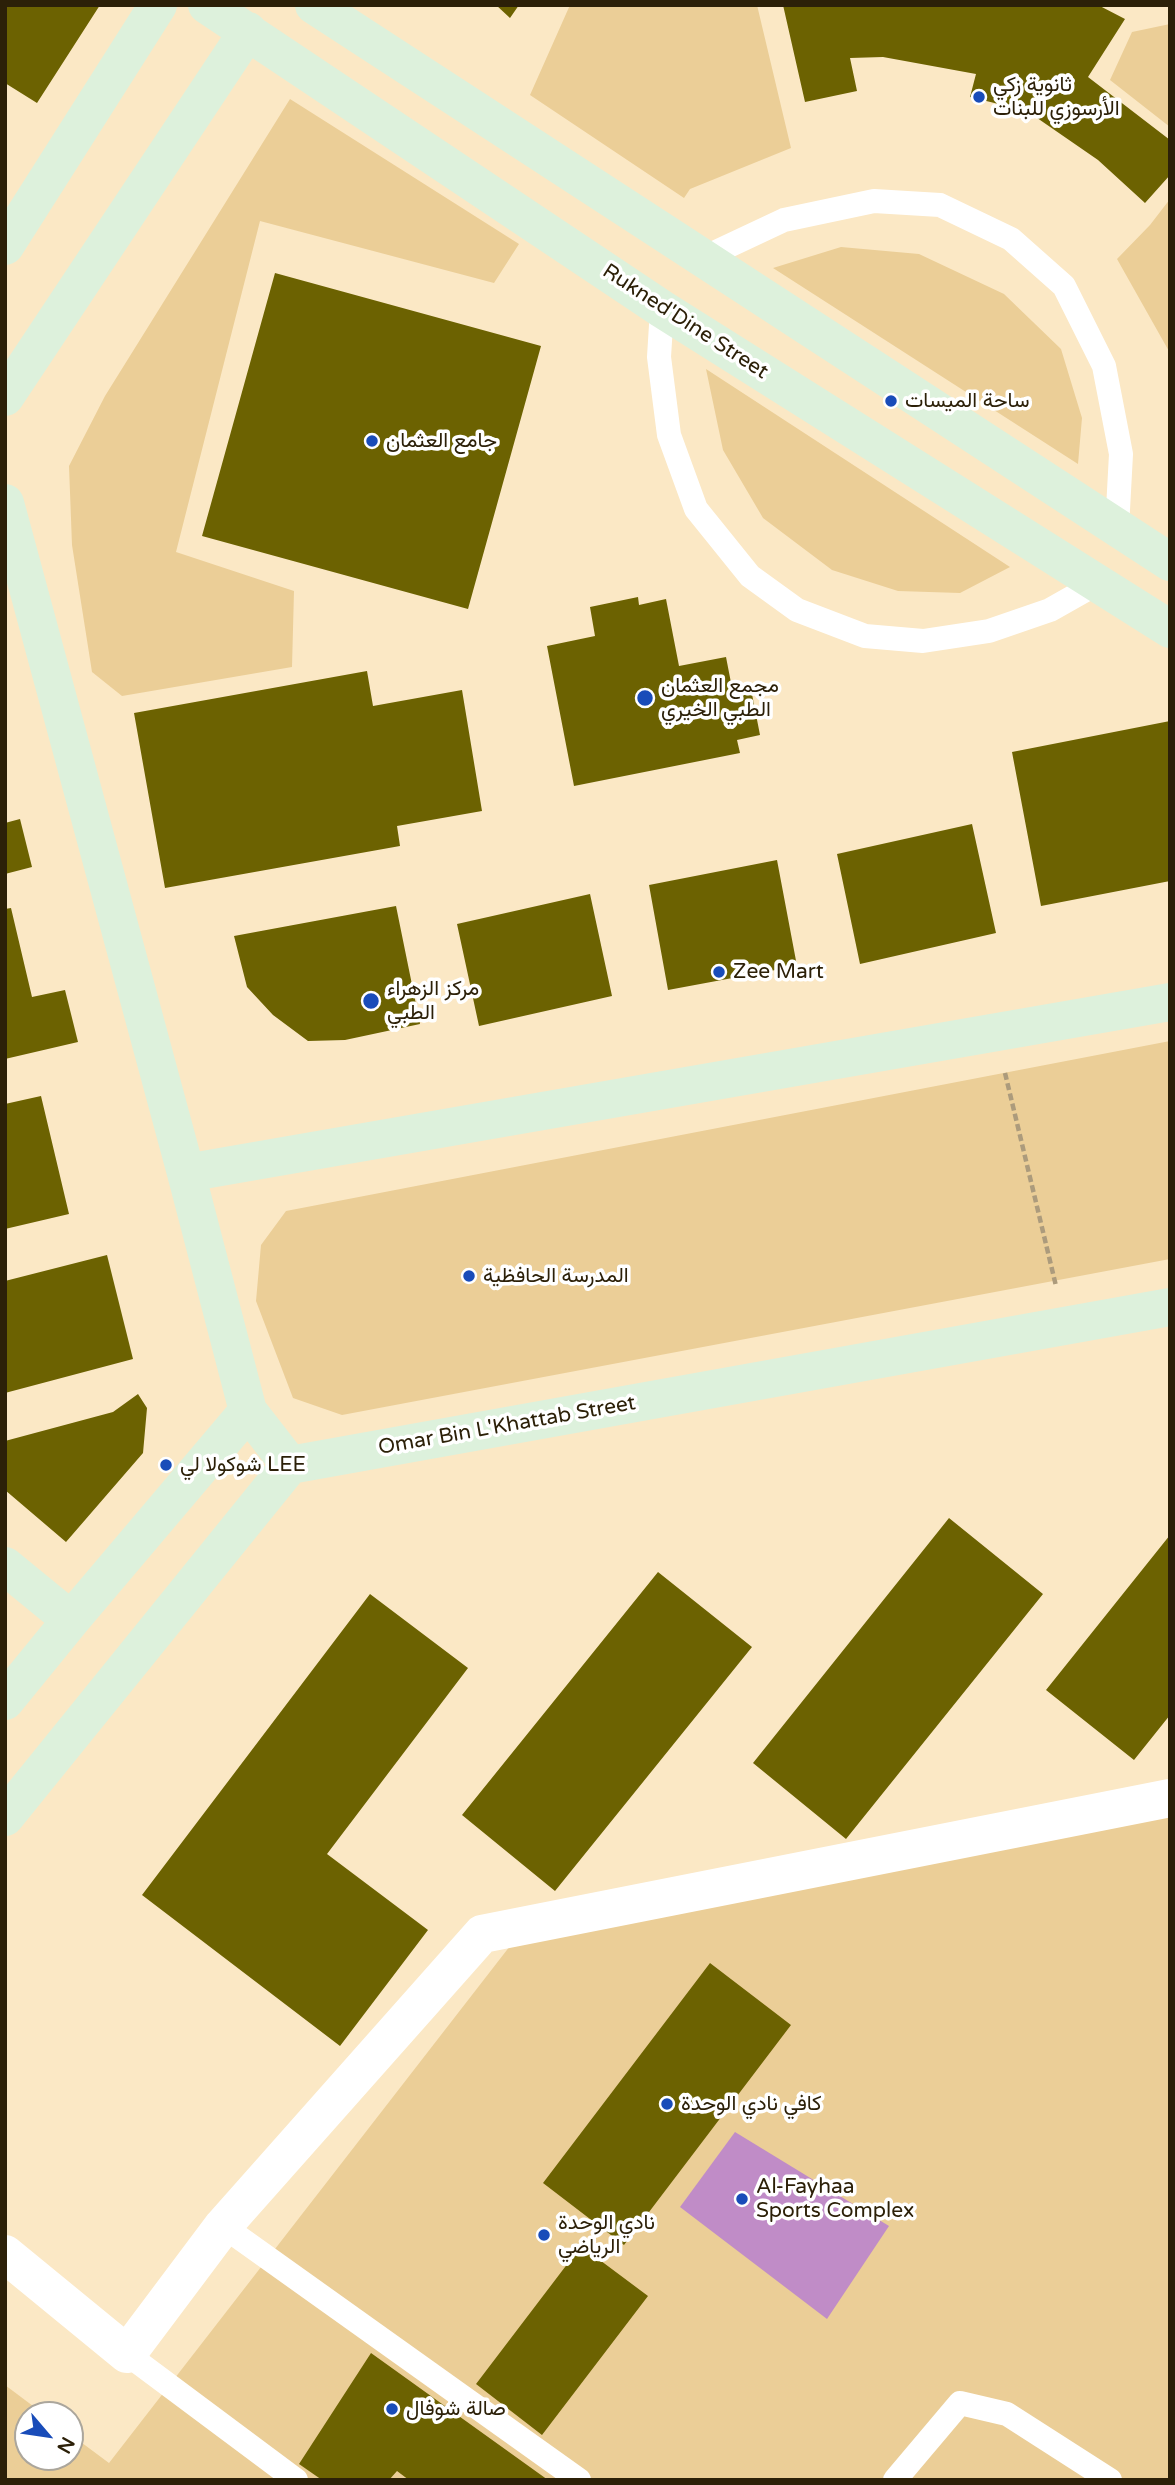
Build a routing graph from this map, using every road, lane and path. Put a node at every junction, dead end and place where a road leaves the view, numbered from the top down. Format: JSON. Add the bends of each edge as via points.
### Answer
{"nodes":[{"id":1,"x":158,"y":5,"type":"edge"},
{"id":2,"x":207,"y":5,"type":"edge"},
{"id":3,"x":314,"y":5,"type":"edge"},
{"id":4,"x":248,"y":31,"type":"junction"},
{"id":5,"x":5,"y":246,"type":"edge"},
{"id":6,"x":701,"y":260,"type":"junction"},
{"id":7,"x":662,"y":309,"type":"junction"},
{"id":8,"x":5,"y":397,"type":"edge"},
{"id":9,"x":5,"y":503,"type":"edge"},
{"id":10,"x":1117,"y":528,"type":"junction"},
{"id":11,"x":1170,"y":562,"type":"edge"},
{"id":12,"x":1096,"y":584,"type":"junction"},
{"id":13,"x":1170,"y":629,"type":"edge"},
{"id":14,"x":1170,"y":1002,"type":"edge"},
{"id":15,"x":995,"y":1032,"type":"junction"},
{"id":16,"x":186,"y":1173,"type":"junction"},
{"id":17,"x":1170,"y":1307,"type":"edge"},
{"id":18,"x":1066,"y":1326,"type":"junction"},
{"id":19,"x":248,"y":1411,"type":"junction"},
{"id":20,"x":290,"y":1465,"type":"junction"},
{"id":21,"x":5,"y":1566,"type":"edge"},
{"id":22,"x":71,"y":1620,"type":"junction"},
{"id":23,"x":5,"y":1700,"type":"edge"},
{"id":24,"x":1170,"y":1798,"type":"edge"},
{"id":25,"x":5,"y":1817,"type":"edge"},
{"id":26,"x":223,"y":2226,"type":"junction"},
{"id":27,"x":5,"y":2254,"type":"edge"},
{"id":28,"x":127,"y":2354,"type":"junction"},
{"id":29,"x":296,"y":2480,"type":"edge"},
{"id":30,"x":579,"y":2480,"type":"edge"},
{"id":31,"x":895,"y":2480,"type":"edge"},
{"id":32,"x":1111,"y":2480,"type":"edge"}],
"edges":[{"from":1,"to":5,"type":"main road"},
{"from":2,"to":4,"type":"main road","name":"Rukned'Dine Street"},
{"from":3,"to":6,"type":"main road"},
{"from":4,"to":7,"type":"main road","name":"Rukned'Dine Street"},
{"from":4,"to":8,"type":"main road"},
{"from":6,"to":10,"type":"main road"},
{"from":6,"to":10,"type":"lane","via":[[784,220],[874,201],[940,205],[1011,239],[1064,286],[1104,366],[1121,454]]},
{"from":7,"to":12,"type":"main road","name":"Rukned'Dine Street"},
{"from":7,"to":12,"type":"lane","via":[[659,356],[669,435],[696,509],[750,576],[797,610],[865,636],[923,641],[989,631],[1050,610]]},
{"from":9,"to":16,"type":"main road"},
{"from":10,"to":11,"type":"main road"},
{"from":12,"to":13,"type":"main road","name":"Rukned'Dine Street"},
{"from":14,"to":15,"type":"main road"},
{"from":15,"to":16,"type":"main road"},
{"from":15,"to":18,"type":"path"},
{"from":16,"to":19,"type":"main road"},
{"from":17,"to":18,"type":"main road","name":"Omar Bin L'Khattab Street"},
{"from":18,"to":20,"type":"main road","name":"Omar Bin L'Khattab Street"},
{"from":19,"to":20,"type":"main road"},
{"from":19,"to":22,"type":"main road"},
{"from":20,"to":25,"type":"main road"},
{"from":21,"to":22,"type":"main road"},
{"from":22,"to":23,"type":"main road"},
{"from":24,"to":26,"type":"street","via":[[482,1934]]},
{"from":26,"to":28,"type":"street"},
{"from":26,"to":30,"type":"lane"},
{"from":27,"to":28,"type":"street"},
{"from":28,"to":29,"type":"lane"},
{"from":31,"to":32,"type":"lane","via":[[960,2403],[1007,2414]]}]}
